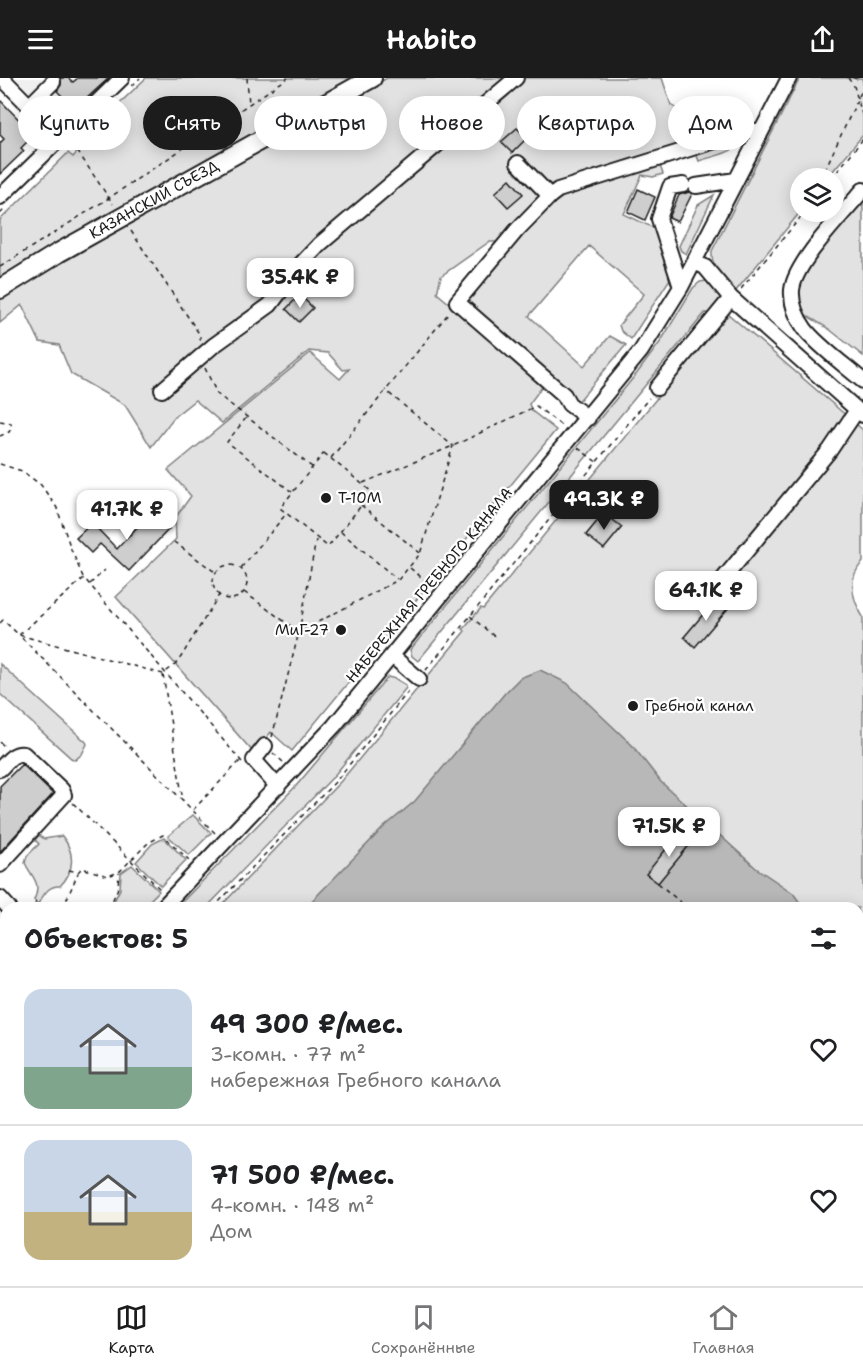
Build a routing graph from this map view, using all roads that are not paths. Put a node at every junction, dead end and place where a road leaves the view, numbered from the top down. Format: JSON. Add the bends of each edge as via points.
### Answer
{"nodes":[{"id":1,"x":2,"y":78,"type":"edge"},
{"id":2,"x":123,"y":78,"type":"edge"},
{"id":3,"x":372,"y":78,"type":"edge"},
{"id":4,"x":516,"y":78,"type":"edge"},
{"id":5,"x":789,"y":78,"type":"edge"},
{"id":6,"x":56,"y":80,"type":"edge"},
{"id":7,"x":19,"y":96,"type":"edge"},
{"id":8,"x":39,"y":96,"type":"edge"},
{"id":9,"x":107,"y":96,"type":"edge"},
{"id":10,"x":761,"y":132,"type":"junction"},
{"id":11,"x":56,"y":150,"type":"edge"},
{"id":12,"x":518,"y":163,"type":"dead end"},
{"id":13,"x":736,"y":180,"type":"junction"},
{"id":14,"x":863,"y":190,"type":"edge"},
{"id":15,"x":550,"y":196,"type":"junction"},
{"id":16,"x":0,"y":198,"type":"edge"},
{"id":17,"x":694,"y":262,"type":"junction"},
{"id":18,"x":681,"y":287,"type":"junction"},
{"id":19,"x":0,"y":289,"type":"edge"},
{"id":20,"x":731,"y":298,"type":"junction"},
{"id":21,"x":863,"y":381,"type":"edge"},
{"id":22,"x":657,"y":388,"type":"road end"},
{"id":23,"x":162,"y":390,"type":"dead end"},
{"id":24,"x":860,"y":412,"type":"edge"},
{"id":25,"x":588,"y":418,"type":"junction"},
{"id":26,"x":719,"y":584,"type":"dead end"},
{"id":27,"x":392,"y":656,"type":"junction"},
{"id":28,"x":418,"y":679,"type":"road end"},
{"id":29,"x":265,"y":746,"type":"road end"},
{"id":30,"x":0,"y":769,"type":"edge"},
{"id":31,"x":278,"y":787,"type":"junction"},
{"id":32,"x":0,"y":865,"type":"edge"},
{"id":33,"x":168,"y":902,"type":"edge"}],
"edges":[{"from":1,"to":7,"type":"street"},
{"from":2,"to":9,"type":"street"},
{"from":3,"to":19,"type":"main road","name":"КАЗАНСКИЙ СЪЕЗД"},
{"from":4,"to":23,"type":"street","via":[[320,244],[270,305]]},
{"from":5,"to":10,"type":"street","name":"НАБЕРЕЖНАЯ ГРЕБНОГО КАНАЛА"},
{"from":6,"to":8,"type":"street"},
{"from":10,"to":13,"type":"street","name":"НАБЕРЕЖНАЯ ГРЕБНОГО КАНАЛА"},
{"from":10,"to":15,"type":"street","via":[[750,130],[558,190]]},
{"from":11,"to":16,"type":"street"},
{"from":12,"to":15,"type":"street"},
{"from":13,"to":17,"type":"street","name":"НАБЕРЕЖНАЯ ГРЕБНОГО КАНАЛА"},
{"from":13,"to":18,"type":"street","via":[[670,187],[659,219]]},
{"from":14,"to":21,"type":"street","via":[[801,266],[792,289],[797,316],[806,330]]},
{"from":15,"to":25,"type":"street","via":[[516,230],[457,302]]},
{"from":17,"to":18,"type":"street","name":"НАБЕРЕЖНАЯ ГРЕБНОГО КАНАЛА"},
{"from":17,"to":20,"type":"street","via":[[705,267]]},
{"from":18,"to":25,"type":"street","name":"НАБЕРЕЖНАЯ ГРЕБНОГО КАНАЛА","via":[[641,351]]},
{"from":20,"to":22,"type":"street"},
{"from":20,"to":24,"type":"street"},
{"from":24,"to":26,"type":"street"},
{"from":25,"to":27,"type":"street","name":"НАБЕРЕЖНАЯ ГРЕБНОГО КАНАЛА"},
{"from":27,"to":28,"type":"street"},
{"from":27,"to":31,"type":"street","name":"НАБЕРЕЖНАЯ ГРЕБНОГО КАНАЛА"},
{"from":29,"to":31,"type":"street","via":[[254,760]]},
{"from":30,"to":32,"type":"street","via":[[13,756],[24,754],[64,795]]},
{"from":31,"to":33,"type":"street","name":"НАБЕРЕЖНАЯ ГРЕБНОГО КАНАЛА"}]}
